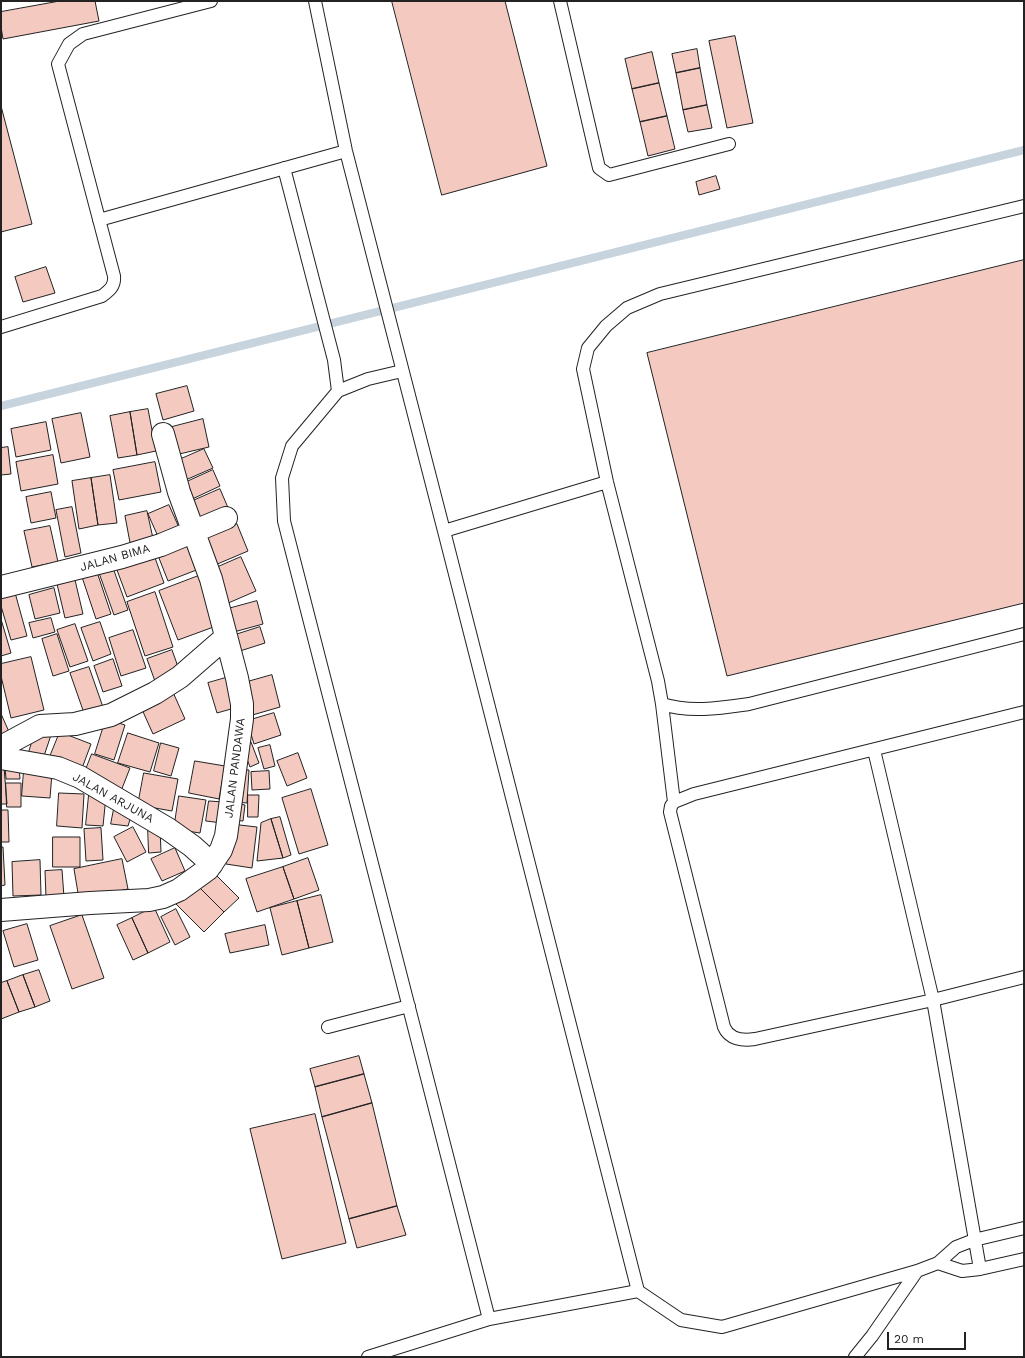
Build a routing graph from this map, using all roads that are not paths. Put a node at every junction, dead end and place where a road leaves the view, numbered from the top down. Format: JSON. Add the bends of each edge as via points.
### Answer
{"nodes":[{"id":1,"x":211,"y":1,"type":"edge"},
{"id":2,"x":315,"y":1,"type":"edge"},
{"id":3,"x":560,"y":1,"type":"edge"},
{"id":4,"x":729,"y":144,"type":"dead end"},
{"id":5,"x":346,"y":152,"type":"junction"},
{"id":6,"x":284,"y":168,"type":"junction"},
{"id":7,"x":1024,"y":206,"type":"edge"},
{"id":8,"x":99,"y":220,"type":"junction"},
{"id":9,"x":1,"y":327,"type":"edge"},
{"id":10,"x":401,"y":366,"type":"junction"},
{"id":11,"x":338,"y":391,"type":"junction"},
{"id":12,"x":163,"y":434,"type":"dead end"},
{"id":13,"x":607,"y":482,"type":"junction"},
{"id":14,"x":226,"y":518,"type":"dead end"},
{"id":15,"x":444,"y":531,"type":"junction"},
{"id":16,"x":193,"y":532,"type":"junction"},
{"id":17,"x":1,"y":587,"type":"edge"},
{"id":18,"x":1024,"y":634,"type":"edge"},
{"id":19,"x":226,"y":637,"type":"junction"},
{"id":20,"x":662,"y":704,"type":"junction"},
{"id":21,"x":1024,"y":712,"type":"edge"},
{"id":22,"x":1,"y":747,"type":"edge"},
{"id":23,"x":874,"y":750,"type":"junction"},
{"id":24,"x":1,"y":758,"type":"edge"},
{"id":25,"x":674,"y":802,"type":"junction"},
{"id":26,"x":212,"y":864,"type":"junction"},
{"id":27,"x":1,"y":910,"type":"edge"},
{"id":28,"x":1024,"y":977,"type":"edge"},
{"id":29,"x":933,"y":1000,"type":"junction"},
{"id":30,"x":409,"y":1006,"type":"junction"},
{"id":31,"x":328,"y":1027,"type":"dead end"},
{"id":32,"x":1024,"y":1228,"type":"edge"},
{"id":33,"x":974,"y":1240,"type":"junction"},
{"id":34,"x":1024,"y":1259,"type":"edge"},
{"id":35,"x":938,"y":1264,"type":"junction"},
{"id":36,"x":980,"y":1269,"type":"junction"},
{"id":37,"x":917,"y":1271,"type":"junction"},
{"id":38,"x":638,"y":1291,"type":"junction"},
{"id":39,"x":489,"y":1320,"type":"junction"},
{"id":40,"x":368,"y":1357,"type":"edge"},
{"id":41,"x":855,"y":1357,"type":"edge"}],
"edges":[{"from":1,"to":8,"type":"lane","via":[[84,34],[69,44],[58,64]]},
{"from":2,"to":5,"type":"lane"},
{"from":3,"to":4,"type":"lane","via":[[599,168],[609,175]]},
{"from":5,"to":6,"type":"lane"},
{"from":5,"to":10,"type":"lane"},
{"from":6,"to":8,"type":"lane"},
{"from":6,"to":11,"type":"lane","via":[[334,360]]},
{"from":7,"to":13,"type":"lane","via":[[660,294],[627,308],[606,326],[588,348],[583,368]]},
{"from":8,"to":9,"type":"lane","via":[[114,276],[114,285],[109,291],[102,296]]},
{"from":10,"to":11,"type":"lane"},
{"from":10,"to":15,"type":"lane"},
{"from":11,"to":30,"type":"lane","via":[[292,446],[282,478],[284,521]]},
{"from":12,"to":16,"type":"street","name":"JALAN PANDAWA"},
{"from":13,"to":15,"type":"lane"},
{"from":13,"to":20,"type":"lane"},
{"from":14,"to":16,"type":"street","name":"JALAN BIMA"},
{"from":15,"to":38,"type":"lane"},
{"from":16,"to":17,"type":"street","name":"JALAN BIMA","via":[[122,557]]},
{"from":16,"to":19,"type":"street","name":"JALAN PANDAWA","via":[[211,579]]},
{"from":18,"to":20,"type":"lane","via":[[749,704],[720,708],[674,708]]},
{"from":19,"to":22,"type":"street","via":[[180,677],[155,694],[111,715],[75,724],[40,726]]},
{"from":19,"to":26,"type":"street","name":"JALAN PANDAWA","via":[[237,678],[242,719],[226,836]]},
{"from":20,"to":25,"type":"lane"},
{"from":21,"to":23,"type":"lane"},
{"from":23,"to":25,"type":"lane","via":[[694,794]]},
{"from":23,"to":29,"type":"lane"},
{"from":24,"to":26,"type":"street","name":"JALAN ARJUNA","via":[[58,768],[80,777],[168,829]]},
{"from":25,"to":29,"type":"lane","via":[[670,812],[726,1032],[735,1038],[745,1040]]},
{"from":26,"to":27,"type":"street","name":"JALAN PANDAWA","via":[[179,890],[149,900]]},
{"from":28,"to":29,"type":"lane"},
{"from":29,"to":33,"type":"lane"},
{"from":30,"to":31,"type":"lane"},
{"from":30,"to":39,"type":"lane"},
{"from":32,"to":33,"type":"lane"},
{"from":33,"to":35,"type":"lane","via":[[956,1247]]},
{"from":33,"to":36,"type":"lane"},
{"from":34,"to":36,"type":"lane"},
{"from":35,"to":36,"type":"lane","via":[[962,1271]]},
{"from":35,"to":37,"type":"lane"},
{"from":37,"to":38,"type":"lane","via":[[722,1327],[681,1320]]},
{"from":37,"to":41,"type":"lane"},
{"from":38,"to":39,"type":"lane"},
{"from":39,"to":40,"type":"lane"}]}
